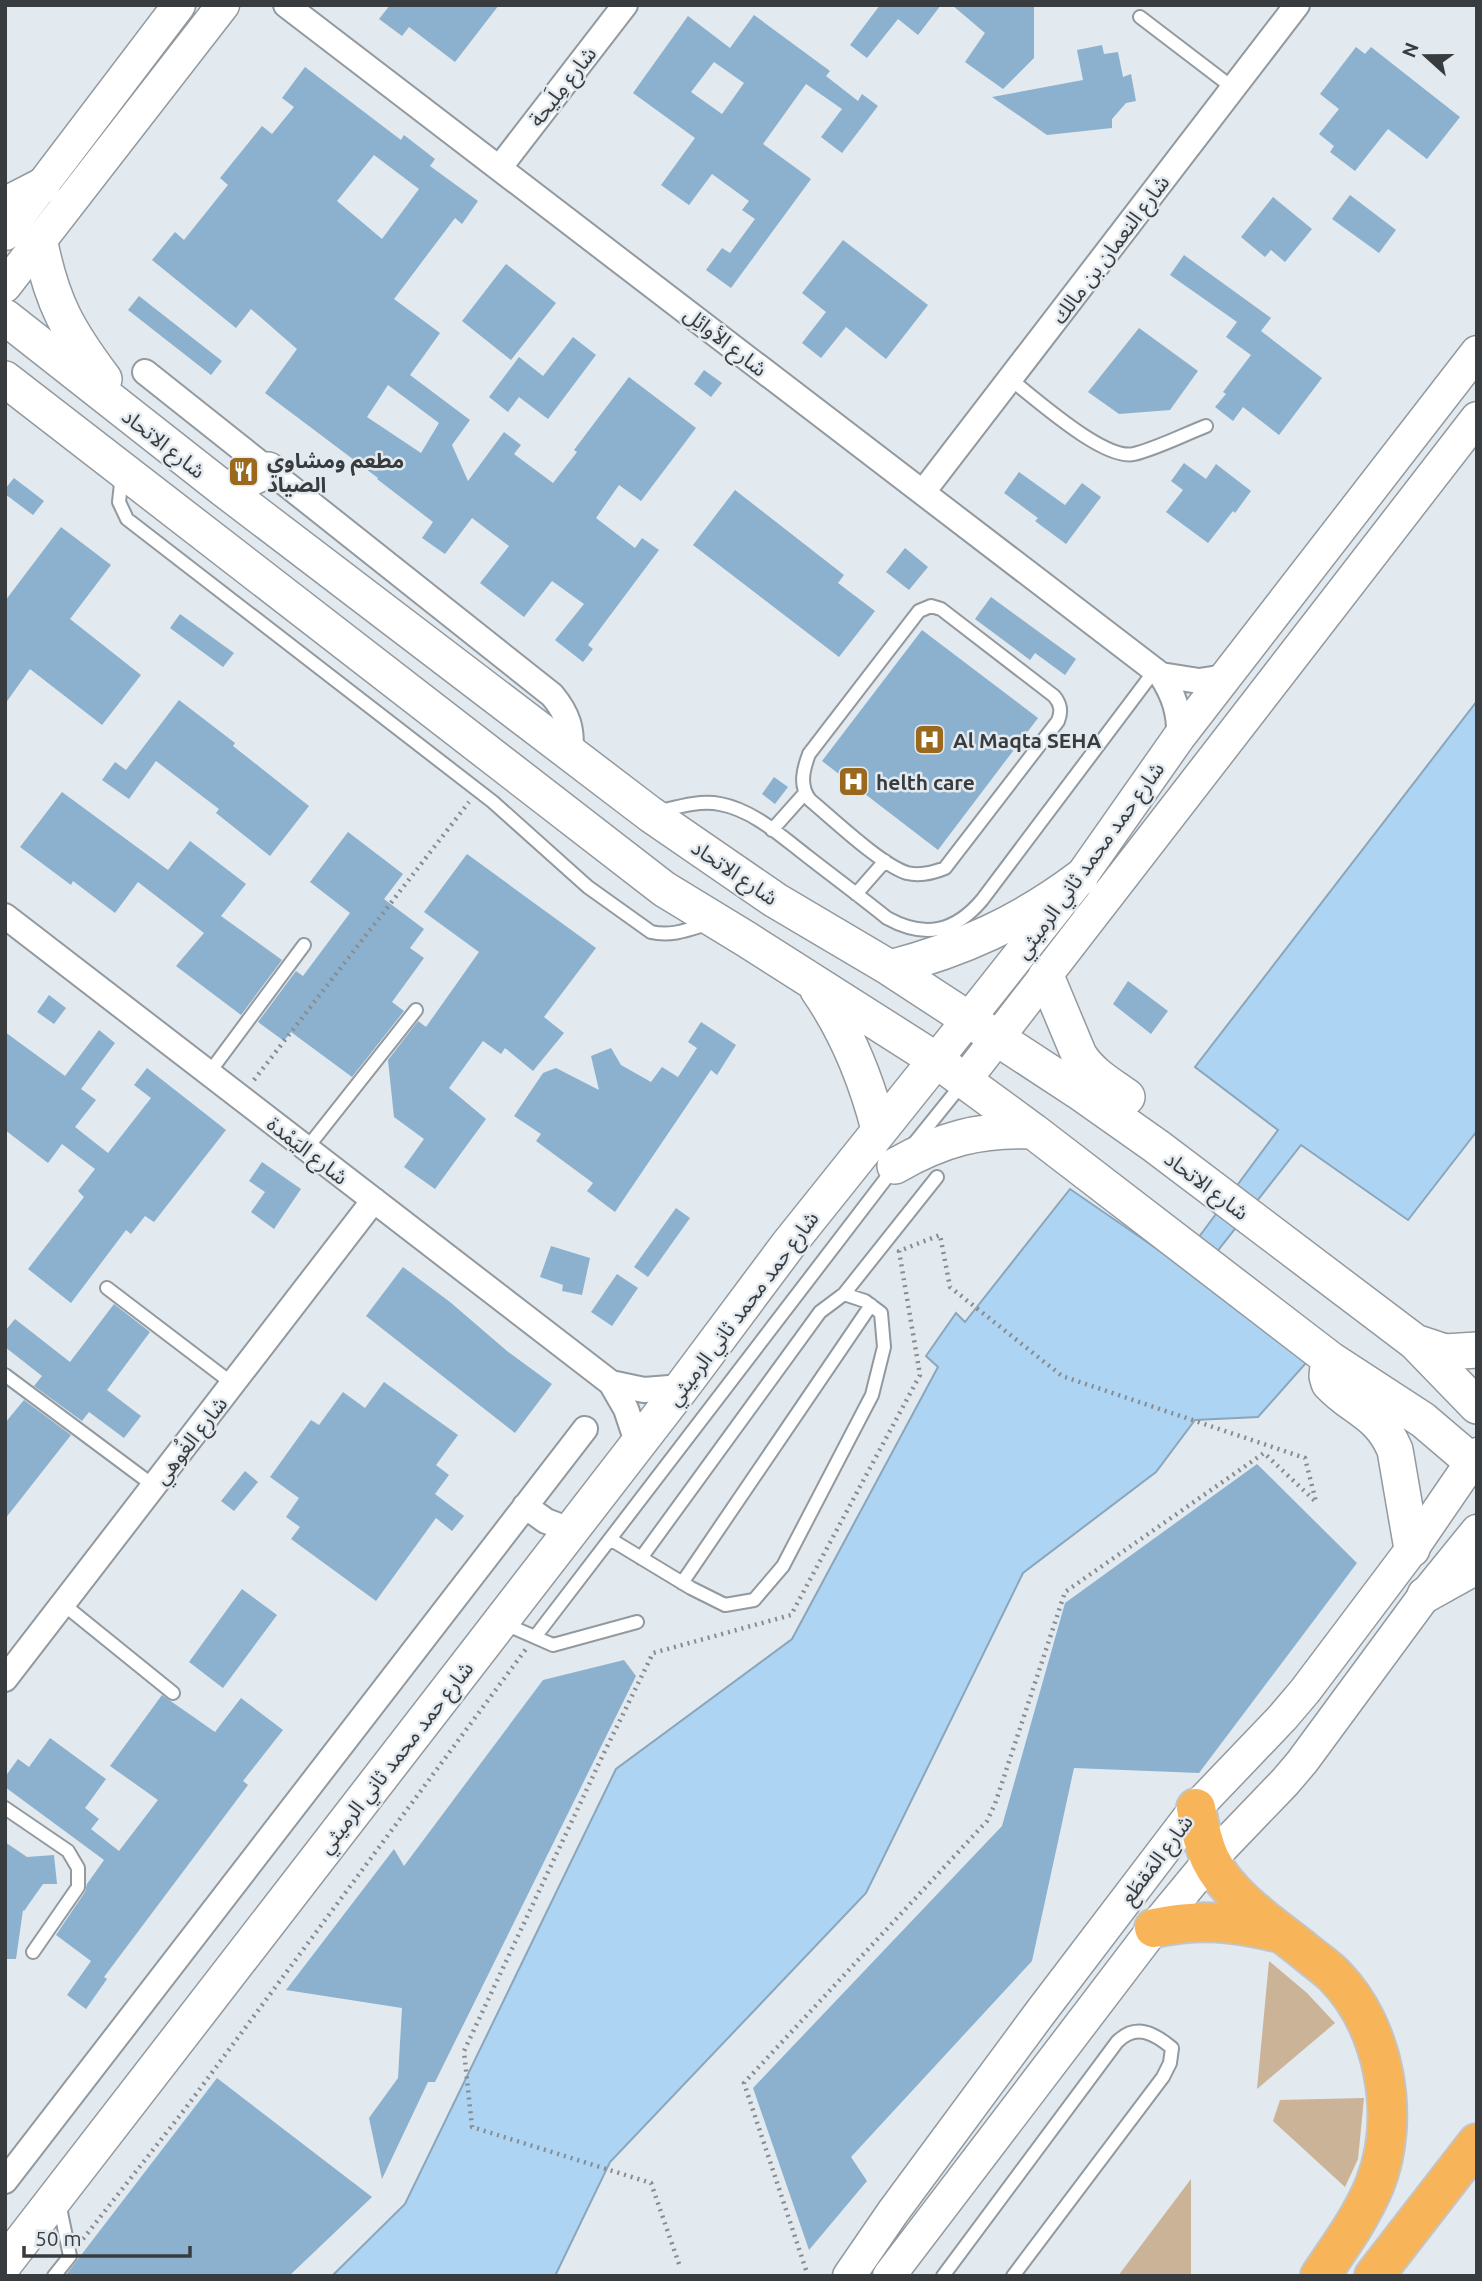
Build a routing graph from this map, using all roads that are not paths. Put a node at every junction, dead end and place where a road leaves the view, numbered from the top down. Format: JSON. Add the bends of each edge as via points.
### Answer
{"nodes":[{"id":1,"x":179,"y":5,"type":"edge"},
{"id":2,"x":223,"y":5,"type":"edge"},
{"id":3,"x":625,"y":5,"type":"edge"},
{"id":4,"x":1297,"y":5,"type":"edge"},
{"id":5,"x":289,"y":6,"type":"edge"},
{"id":6,"x":1140,"y":17,"type":"dead end"},
{"id":7,"x":1233,"y":88,"type":"junction"},
{"id":8,"x":500,"y":167,"type":"junction"},
{"id":9,"x":42,"y":186,"type":"junction"},
{"id":10,"x":5,"y":205,"type":"edge"},
{"id":11,"x":5,"y":234,"type":"edge"},
{"id":12,"x":40,"y":243,"type":"junction"},
{"id":13,"x":5,"y":286,"type":"edge"},
{"id":14,"x":5,"y":317,"type":"edge"},
{"id":15,"x":1477,"y":352,"type":"edge"},
{"id":16,"x":145,"y":372,"type":"dead end"},
{"id":17,"x":1010,"y":379,"type":"junction"},
{"id":18,"x":12,"y":389,"type":"edge"},
{"id":19,"x":131,"y":416,"type":"junction"},
{"id":20,"x":1477,"y":418,"type":"edge"},
{"id":21,"x":1206,"y":426,"type":"dead end"},
{"id":22,"x":123,"y":470,"type":"junction"},
{"id":23,"x":268,"y":470,"type":"junction"},
{"id":24,"x":225,"y":490,"type":"junction"},
{"id":25,"x":923,"y":492,"type":"junction"},
{"id":26,"x":1158,"y":672,"type":"junction"},
{"id":27,"x":1225,"y":677,"type":"junction"},
{"id":28,"x":1179,"y":737,"type":"junction"},
{"id":29,"x":570,"y":754,"type":"junction"},
{"id":30,"x":805,"y":793,"type":"junction"},
{"id":31,"x":650,"y":814,"type":"junction"},
{"id":32,"x":772,"y":830,"type":"junction"},
{"id":33,"x":885,"y":861,"type":"junction"},
{"id":34,"x":1080,"y":878,"type":"junction"},
{"id":35,"x":856,"y":894,"type":"junction"},
{"id":36,"x":5,"y":916,"type":"edge"},
{"id":37,"x":715,"y":921,"type":"junction"},
{"id":38,"x":304,"y":946,"type":"dead end"},
{"id":39,"x":890,"y":968,"type":"junction"},
{"id":40,"x":1046,"y":976,"type":"junction"},
{"id":41,"x":812,"y":981,"type":"junction"},
{"id":42,"x":416,"y":1010,"type":"dead end"},
{"id":43,"x":968,"y":1020,"type":"junction"},
{"id":44,"x":998,"y":1039,"type":"junction"},
{"id":45,"x":936,"y":1059,"type":"junction"},
{"id":46,"x":209,"y":1073,"type":"junction"},
{"id":47,"x":965,"y":1080,"type":"junction"},
{"id":48,"x":879,"y":1129,"type":"junction"},
{"id":49,"x":1033,"y":1131,"type":"junction"},
{"id":50,"x":1156,"y":1146,"type":"junction"},
{"id":51,"x":307,"y":1148,"type":"junction"},
{"id":52,"x":895,"y":1167,"type":"junction"},
{"id":53,"x":937,"y":1177,"type":"dead end"},
{"id":54,"x":374,"y":1200,"type":"junction"},
{"id":55,"x":107,"y":1288,"type":"dead end"},
{"id":56,"x":844,"y":1294,"type":"junction"},
{"id":57,"x":871,"y":1305,"type":"junction"},
{"id":58,"x":1415,"y":1342,"type":"junction"},
{"id":59,"x":1477,"y":1350,"type":"edge"},
{"id":60,"x":1331,"y":1360,"type":"junction"},
{"id":61,"x":5,"y":1375,"type":"edge"},
{"id":62,"x":611,"y":1383,"type":"junction"},
{"id":63,"x":233,"y":1384,"type":"junction"},
{"id":64,"x":682,"y":1387,"type":"junction"},
{"id":65,"x":1477,"y":1406,"type":"edge"},
{"id":66,"x":584,"y":1429,"type":"dead end"},
{"id":67,"x":638,"y":1445,"type":"junction"},
{"id":68,"x":1475,"y":1460,"type":"edge"},
{"id":69,"x":154,"y":1486,"type":"junction"},
{"id":70,"x":525,"y":1506,"type":"junction"},
{"id":71,"x":570,"y":1530,"type":"junction"},
{"id":72,"x":1477,"y":1531,"type":"edge"},
{"id":73,"x":610,"y":1539,"type":"junction"},
{"id":74,"x":1412,"y":1549,"type":"junction"},
{"id":75,"x":641,"y":1558,"type":"junction"},
{"id":76,"x":1477,"y":1566,"type":"edge"},
{"id":77,"x":682,"y":1583,"type":"junction"},
{"id":78,"x":1425,"y":1595,"type":"junction"},
{"id":79,"x":63,"y":1604,"type":"junction"},
{"id":80,"x":499,"y":1622,"type":"junction"},
{"id":81,"x":636,"y":1622,"type":"dead end"},
{"id":82,"x":535,"y":1637,"type":"junction"},
{"id":83,"x":5,"y":1679,"type":"edge"},
{"id":84,"x":173,"y":1693,"type":"dead end"},
{"id":85,"x":5,"y":1808,"type":"edge"},
{"id":86,"x":1196,"y":1808,"type":"junction"},
{"id":87,"x":1211,"y":1859,"type":"junction"},
{"id":88,"x":1154,"y":1928,"type":"junction"},
{"id":89,"x":1281,"y":1933,"type":"junction"},
{"id":90,"x":33,"y":1952,"type":"dead end"},
{"id":91,"x":1477,"y":2143,"type":"edge"},
{"id":92,"x":5,"y":2181,"type":"edge"},
{"id":93,"x":57,"y":2196,"type":"junction"},
{"id":94,"x":5,"y":2263,"type":"edge"},
{"id":95,"x":54,"y":2276,"type":"edge"},
{"id":96,"x":849,"y":2276,"type":"edge"},
{"id":97,"x":889,"y":2276,"type":"edge"},
{"id":98,"x":943,"y":2276,"type":"edge"},
{"id":99,"x":1013,"y":2276,"type":"edge"},
{"id":100,"x":1320,"y":2276,"type":"edge"},
{"id":101,"x":1374,"y":2276,"type":"edge"}],
"edges":[{"from":1,"to":9,"type":"street"},
{"from":2,"to":12,"type":"street"},
{"from":3,"to":8,"type":"street","name":"شارع مِلَيحة"},
{"from":4,"to":7,"type":"street","name":"شارع النعمان بن مالك"},
{"from":5,"to":8,"type":"street","name":"شارع الأوائِل"},
{"from":6,"to":7,"type":"lane"},
{"from":7,"to":17,"type":"street","name":"شارع النعمان بن مالك"},
{"from":8,"to":25,"type":"street","name":"شارع الأوائِل"},
{"from":9,"to":10,"type":"main road"},
{"from":9,"to":11,"type":"street"},
{"from":12,"to":13,"type":"street"},
{"from":12,"to":19,"type":"main road","via":[[46,275],[66,324]]},
{"from":14,"to":19,"type":"main road","name":"شارع الاتحاد"},
{"from":15,"to":27,"type":"street","name":"شارع حمد محمد ثاني الرميثي"},
{"from":16,"to":23,"type":"street"},
{"from":17,"to":21,"type":"lane","via":[[1096,445],[1116,453],[1132,455]]},
{"from":17,"to":25,"type":"street","name":"شارع النعمان بن مالك"},
{"from":18,"to":22,"type":"main road"},
{"from":19,"to":24,"type":"main road","name":"شارع الاتحاد"},
{"from":20,"to":40,"type":"street","name":"شارع حمد محمد ثاني الرميثي"},
{"from":22,"to":37,"type":"main road","via":[[664,889]]},
{"from":22,"to":37,"type":"lane","via":[[118,494],[127,519],[477,791],[588,887],[650,932],[670,934]]},
{"from":23,"to":24,"type":"main road"},
{"from":23,"to":29,"type":"street","via":[[552,695],[570,722]]},
{"from":24,"to":29,"type":"main road","name":"شارع الاتحاد"},
{"from":25,"to":26,"type":"street","name":"شارع الأوائِل"},
{"from":26,"to":27,"type":"street","via":[[1186,680]]},
{"from":26,"to":28,"type":"street","name":"شارع الأوائِل","via":[[1178,710]]},
{"from":26,"to":35,"type":"lane","via":[[982,900],[960,921],[939,929],[915,930],[887,918]]},
{"from":27,"to":28,"type":"street","name":"شارع حمد محمد ثاني الرميثي"},
{"from":28,"to":34,"type":"street","name":"شارع حمد محمد ثاني الرميثي"},
{"from":29,"to":31,"type":"main road","name":"شارع الاتحاد"},
{"from":30,"to":32,"type":"lane"},
{"from":30,"to":33,"type":"lane"},
{"from":30,"to":33,"type":"lane","via":[[803,774],[809,754],[925,608],[941,609],[1054,696],[1060,707],[1058,721],[945,868],[915,874]]},
{"from":31,"to":32,"type":"lane","via":[[694,803],[719,804],[742,811]]},
{"from":31,"to":39,"type":"main road","name":"شارع الاتحاد","via":[[775,900]]},
{"from":32,"to":35,"type":"lane"},
{"from":33,"to":35,"type":"lane"},
{"from":34,"to":39,"type":"main road","via":[[994,932]]},
{"from":34,"to":43,"type":"street","name":"شارع حمد محمد ثاني الرميثي"},
{"from":36,"to":46,"type":"street","name":"شارع اليَمْدة"},
{"from":37,"to":41,"type":"main road"},
{"from":38,"to":46,"type":"lane"},
{"from":39,"to":43,"type":"main road","name":"شارع الاتحاد"},
{"from":40,"to":44,"type":"street","name":"شارع حمد محمد ثاني الرميثي"},
{"from":40,"to":50,"type":"main road","via":[[1079,1055],[1093,1073],[1139,1106],[1154,1131]]},
{"from":41,"to":45,"type":"main road"},
{"from":41,"to":48,"type":"main road","via":[[855,1055]]},
{"from":42,"to":51,"type":"lane"},
{"from":43,"to":44,"type":"main road","name":"شارع الاتحاد"},
{"from":43,"to":45,"type":"street","name":"شارع حمد محمد ثاني الرميثي"},
{"from":44,"to":47,"type":"street","name":"شارع حمد محمد ثاني الرميثي"},
{"from":44,"to":50,"type":"main road","name":"شارع الاتحاد"},
{"from":45,"to":47,"type":"main road"},
{"from":45,"to":48,"type":"main road","name":"شارع حمد محمد ثاني الرميثي"},
{"from":46,"to":51,"type":"street","name":"شارع اليَمْدة"},
{"from":47,"to":49,"type":"main road"},
{"from":47,"to":52,"type":"lane","name":"شارع حمد محمد ثاني الرميثي"},
{"from":48,"to":64,"type":"main road","name":"شارع حمد محمد ثاني الرميثي"},
{"from":49,"to":52,"type":"main road","via":[[1005,1130],[948,1140]]},
{"from":49,"to":60,"type":"main road"},
{"from":50,"to":58,"type":"main road","name":"شارع الاتحاد"},
{"from":51,"to":54,"type":"street","name":"شارع اليَمْدة"},
{"from":52,"to":73,"type":"lane","name":"شارع حمد محمد ثاني الرميثي"},
{"from":53,"to":56,"type":"lane"},
{"from":54,"to":62,"type":"street","name":"شارع اليَمْدة"},
{"from":54,"to":63,"type":"street","name":"شارع الغُوهي"},
{"from":55,"to":63,"type":"lane"},
{"from":56,"to":57,"type":"lane"},
{"from":56,"to":75,"type":"lane","via":[[820,1312]]},
{"from":57,"to":77,"type":"lane"},
{"from":57,"to":77,"type":"lane","via":[[881,1313],[884,1347],[872,1395],[783,1566],[754,1600],[725,1605]]},
{"from":58,"to":59,"type":"main road","via":[[1445,1352]]},
{"from":58,"to":65,"type":"main road","name":"شارع الاتحاد"},
{"from":60,"to":68,"type":"main road"},
{"from":60,"to":74,"type":"main road","via":[[1326,1376],[1329,1383],[1375,1418],[1395,1450]]},
{"from":61,"to":69,"type":"lane"},
{"from":62,"to":64,"type":"street","name":"شارع اليَمْدة","via":[[644,1390]]},
{"from":62,"to":67,"type":"street","name":"شارع اليَمْدة"},
{"from":63,"to":69,"type":"street","name":"شارع الغُوهي"},
{"from":64,"to":67,"type":"main road","name":"شارع حمد محمد ثاني الرميثي"},
{"from":66,"to":70,"type":"street"},
{"from":67,"to":71,"type":"main road","name":"شارع حمد محمد ثاني الرميثي"},
{"from":68,"to":74,"type":"street","name":"شارع المَقطَع"},
{"from":69,"to":79,"type":"street","name":"شارع الغُوهي"},
{"from":70,"to":71,"type":"street"},
{"from":70,"to":92,"type":"street"},
{"from":71,"to":80,"type":"main road","name":"شارع حمد محمد ثاني الرميثي"},
{"from":72,"to":78,"type":"street","name":"شارع المَقطَع"},
{"from":73,"to":75,"type":"lane"},
{"from":73,"to":82,"type":"lane","name":"شارع حمد محمد ثاني الرميثي"},
{"from":74,"to":86,"type":"street","name":"شارع المَقطَع","via":[[1297,1700]]},
{"from":75,"to":77,"type":"lane"},
{"from":76,"to":78,"type":"main road"},
{"from":78,"to":87,"type":"street","name":"شارع المَقطَع","via":[[1302,1762]]},
{"from":79,"to":83,"type":"street","name":"شارع الغُوهي"},
{"from":79,"to":84,"type":"lane"},
{"from":80,"to":82,"type":"lane"},
{"from":80,"to":93,"type":"main road","name":"شارع حمد محمد ثاني الرميثي"},
{"from":81,"to":82,"type":"lane","via":[[553,1645]]},
{"from":85,"to":90,"type":"lane","via":[[68,1851],[78,1868],[78,1887]]},
{"from":86,"to":87,"type":"highway"},
{"from":86,"to":96,"type":"street","name":"شارع المَقطَع"},
{"from":87,"to":88,"type":"street","name":"شارع المَقطَع"},
{"from":87,"to":89,"type":"highway","via":[[1238,1896]]},
{"from":88,"to":89,"type":"highway","via":[[1217,1921]]},
{"from":88,"to":97,"type":"street","name":"شارع المَقطَع"},
{"from":89,"to":100,"type":"highway","via":[[1334,1975],[1361,2010],[1378,2051],[1387,2095],[1386,2139],[1375,2183],[1356,2223]]},
{"from":91,"to":101,"type":"highway"},
{"from":93,"to":94,"type":"main road","name":"شارع حمد محمد ثاني الرميثي"},
{"from":93,"to":95,"type":"lane","via":[[70,2256]]},
{"from":98,"to":99,"type":"lane","via":[[1117,2042],[1135,2031],[1159,2037],[1172,2048],[1163,2077]]}]}
